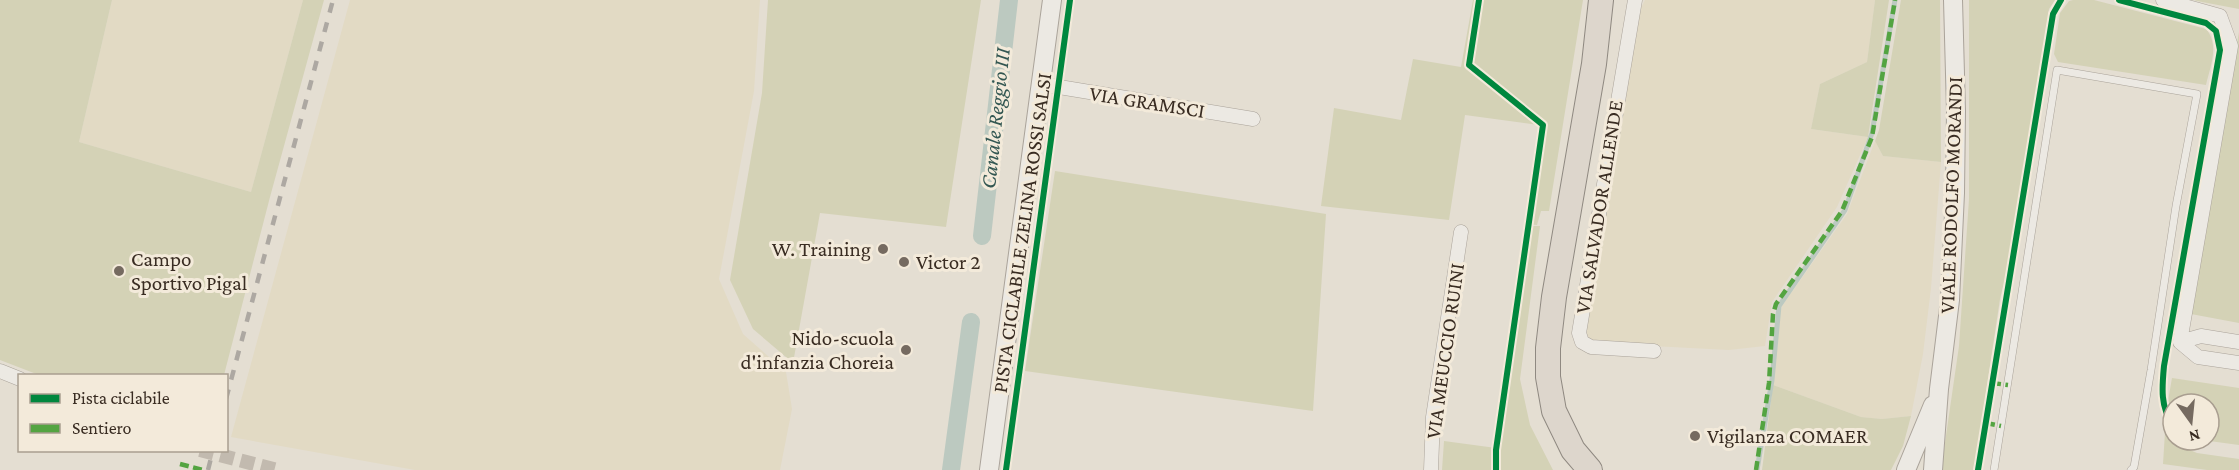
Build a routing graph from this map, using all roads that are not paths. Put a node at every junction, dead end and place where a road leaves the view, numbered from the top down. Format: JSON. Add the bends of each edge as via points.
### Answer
{"nodes":[{"id":1,"x":1052,"y":0,"type":"edge"},
{"id":2,"x":1635,"y":0,"type":"edge"},
{"id":3,"x":1953,"y":0,"type":"edge"},
{"id":4,"x":2163,"y":0,"type":"edge"},
{"id":5,"x":1604,"y":6,"type":"edge"},
{"id":6,"x":1041,"y":84,"type":"junction"},
{"id":7,"x":1253,"y":119,"type":"dead end"},
{"id":8,"x":1461,"y":232,"type":"dead end"},
{"id":9,"x":2180,"y":342,"type":"junction"},
{"id":10,"x":2239,"y":342,"type":"edge"},
{"id":11,"x":1654,"y":351,"type":"dead end"},
{"id":12,"x":2239,"y":363,"type":"edge"},
{"id":13,"x":0,"y":371,"type":"edge"},
{"id":14,"x":18,"y":378,"type":"edge"},
{"id":15,"x":1939,"y":389,"type":"junction"},
{"id":16,"x":989,"y":470,"type":"edge"},
{"id":17,"x":1431,"y":470,"type":"edge"},
{"id":18,"x":1590,"y":470,"type":"edge"},
{"id":19,"x":1906,"y":470,"type":"edge"},
{"id":20,"x":1933,"y":470,"type":"edge"},
{"id":21,"x":1994,"y":470,"type":"edge"},
{"id":22,"x":2131,"y":470,"type":"edge"}],
"edges":[{"from":1,"to":6,"type":"street"},
{"from":2,"to":11,"type":"street","name":"VIA SALVADOR ALLENDE","via":[[1579,333],[1582,342],[1591,347]]},
{"from":3,"to":15,"type":"street","name":"VIALE RODOLFO MORANDI","via":[[1955,204],[1950,300]]},
{"from":4,"to":9,"type":"street","via":[[2220,16],[2231,46]]},
{"from":5,"to":18,"type":"highway","via":[[1548,348],[1554,411],[1573,450]]},
{"from":6,"to":7,"type":"street","name":"VIA GRAMSCI"},
{"from":6,"to":16,"type":"street"},
{"from":8,"to":17,"type":"street","name":"VIA MEUCCIO RUINI","via":[[1433,417]]},
{"from":9,"to":10,"type":"street","via":[[2201,336]]},
{"from":9,"to":12,"type":"street","via":[[2198,357]]},
{"from":13,"to":14,"type":"street"},
{"from":15,"to":19,"type":"street","name":"VIALE RODOLFO MORANDI"},
{"from":15,"to":20,"type":"street","name":"VIALE RODOLFO MORANDI"},
{"from":21,"to":22,"type":"lane","via":[[2057,70],[2197,94]]}]}
